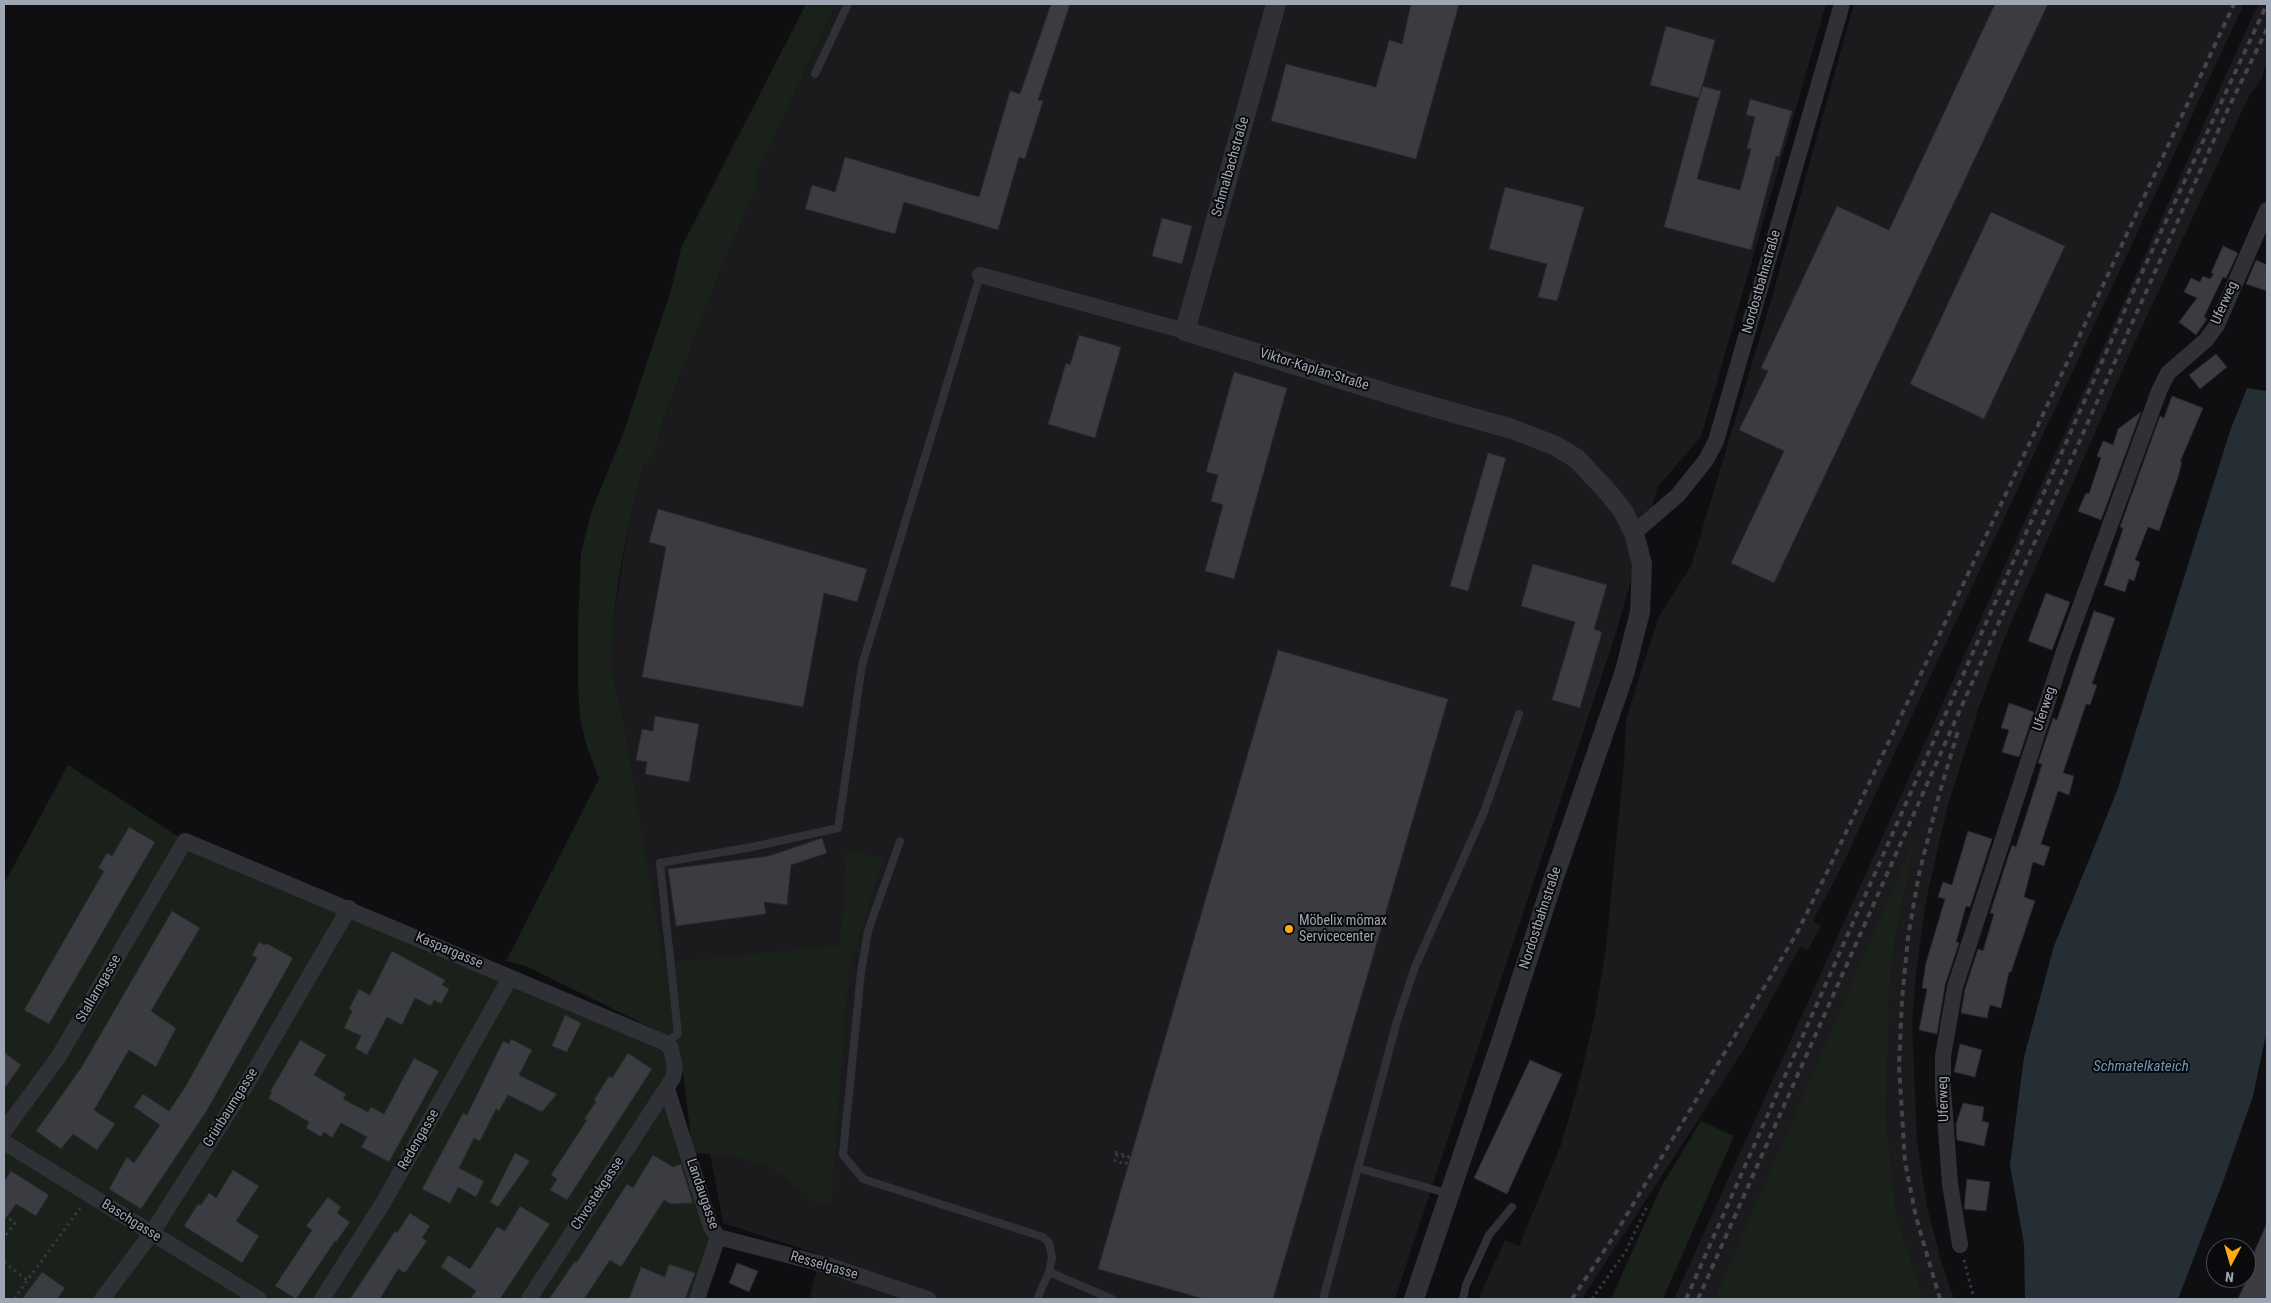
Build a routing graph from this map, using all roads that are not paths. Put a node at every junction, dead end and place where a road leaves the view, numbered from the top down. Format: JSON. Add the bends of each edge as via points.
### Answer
{"nodes":[{"id":1,"x":848,"y":4,"type":"edge"},
{"id":2,"x":1276,"y":4,"type":"edge"},
{"id":3,"x":1842,"y":4,"type":"edge"},
{"id":4,"x":815,"y":74,"type":"dead end"},
{"id":5,"x":2267,"y":210,"type":"edge"},
{"id":6,"x":980,"y":275,"type":"joint"},
{"id":7,"x":1185,"y":331,"type":"junction"},
{"id":8,"x":1623,"y":511,"type":"joint"},
{"id":9,"x":1634,"y":533,"type":"junction"},
{"id":10,"x":1519,"y":714,"type":"dead end"},
{"id":11,"x":185,"y":841,"type":"joint"},
{"id":12,"x":900,"y":841,"type":"dead end"},
{"id":13,"x":349,"y":908,"type":"junction"},
{"id":14,"x":510,"y":978,"type":"junction"},
{"id":15,"x":666,"y":1043,"type":"junction"},
{"id":16,"x":667,"y":1089,"type":"junction"},
{"id":17,"x":4,"y":1132,"type":"edge"},
{"id":18,"x":4,"y":1142,"type":"edge"},
{"id":19,"x":1358,"y":1168,"type":"junction"},
{"id":20,"x":1451,"y":1194,"type":"junction"},
{"id":21,"x":1512,"y":1207,"type":"dead end"},
{"id":22,"x":151,"y":1234,"type":"junction"},
{"id":23,"x":718,"y":1237,"type":"junction"},
{"id":24,"x":1960,"y":1245,"type":"road end"},
{"id":25,"x":1049,"y":1272,"type":"junction"},
{"id":26,"x":102,"y":1299,"type":"edge"},
{"id":27,"x":259,"y":1299,"type":"edge"},
{"id":28,"x":322,"y":1299,"type":"edge"},
{"id":29,"x":529,"y":1299,"type":"edge"},
{"id":30,"x":697,"y":1299,"type":"edge"},
{"id":31,"x":928,"y":1299,"type":"edge"},
{"id":32,"x":1037,"y":1299,"type":"edge"},
{"id":33,"x":1112,"y":1299,"type":"edge"},
{"id":34,"x":1323,"y":1299,"type":"edge"},
{"id":35,"x":1414,"y":1299,"type":"edge"},
{"id":36,"x":1463,"y":1299,"type":"edge"}],
"edges":[{"from":1,"to":4,"type":"lane"},
{"from":2,"to":7,"type":"street","name":"Schmalbachstraße"},
{"from":3,"to":9,"type":"street","name":"Nordostbahnstraße","via":[[1716,441],[1706,460],[1678,495]]},
{"from":5,"to":24,"type":"street","name":"Uferweg","via":[[2212,332],[2162,382],[2064,651],[1961,968],[1943,1056],[1946,1137]]},
{"from":6,"to":7,"type":"street","name":"Viktor-Kaplan-Straße"},
{"from":6,"to":15,"type":"lane","via":[[862,664],[838,828],[660,863],[678,1034]]},
{"from":7,"to":8,"type":"street","name":"Viktor-Kaplan-Straße","via":[[1533,436],[1576,459]]},
{"from":8,"to":9,"type":"street","name":"Nordostbahnstraße"},
{"from":9,"to":20,"type":"street","name":"Nordostbahnstraße","via":[[1642,564],[1636,636]]},
{"from":10,"to":19,"type":"lane","via":[[1484,812],[1415,967],[1397,1021]]},
{"from":11,"to":13,"type":"street","name":"Kaspargasse"},
{"from":11,"to":17,"type":"street","name":"Stallarngasse","via":[[59,1056]]},
{"from":12,"to":25,"type":"lane","via":[[868,931],[843,1154],[863,1180],[1043,1237],[1052,1250]]},
{"from":13,"to":14,"type":"street","name":"Kaspargasse"},
{"from":13,"to":22,"type":"street","name":"Grünbaumgasse","via":[[248,1082]]},
{"from":14,"to":15,"type":"street","name":"Kaspargasse"},
{"from":14,"to":28,"type":"street","name":"Redengasse","via":[[382,1204]]},
{"from":15,"to":16,"type":"street","via":[[671,1048],[675,1068]]},
{"from":16,"to":23,"type":"street","name":"Landaugasse","via":[[711,1227]]},
{"from":16,"to":29,"type":"street","name":"Chvostekgasse"},
{"from":18,"to":22,"type":"street","name":"Baschgasse"},
{"from":19,"to":20,"type":"lane"},
{"from":19,"to":34,"type":"lane"},
{"from":20,"to":35,"type":"street","name":"Nordostbahnstraße"},
{"from":21,"to":36,"type":"lane","via":[[1489,1235]]},
{"from":22,"to":26,"type":"street","name":"Grünbaumgasse"},
{"from":22,"to":27,"type":"street","name":"Baschgasse"},
{"from":23,"to":30,"type":"street","name":"Landaugasse"},
{"from":23,"to":31,"type":"street","name":"Resselgasse","via":[[830,1266]]},
{"from":25,"to":32,"type":"lane"},
{"from":25,"to":33,"type":"lane"}]}
